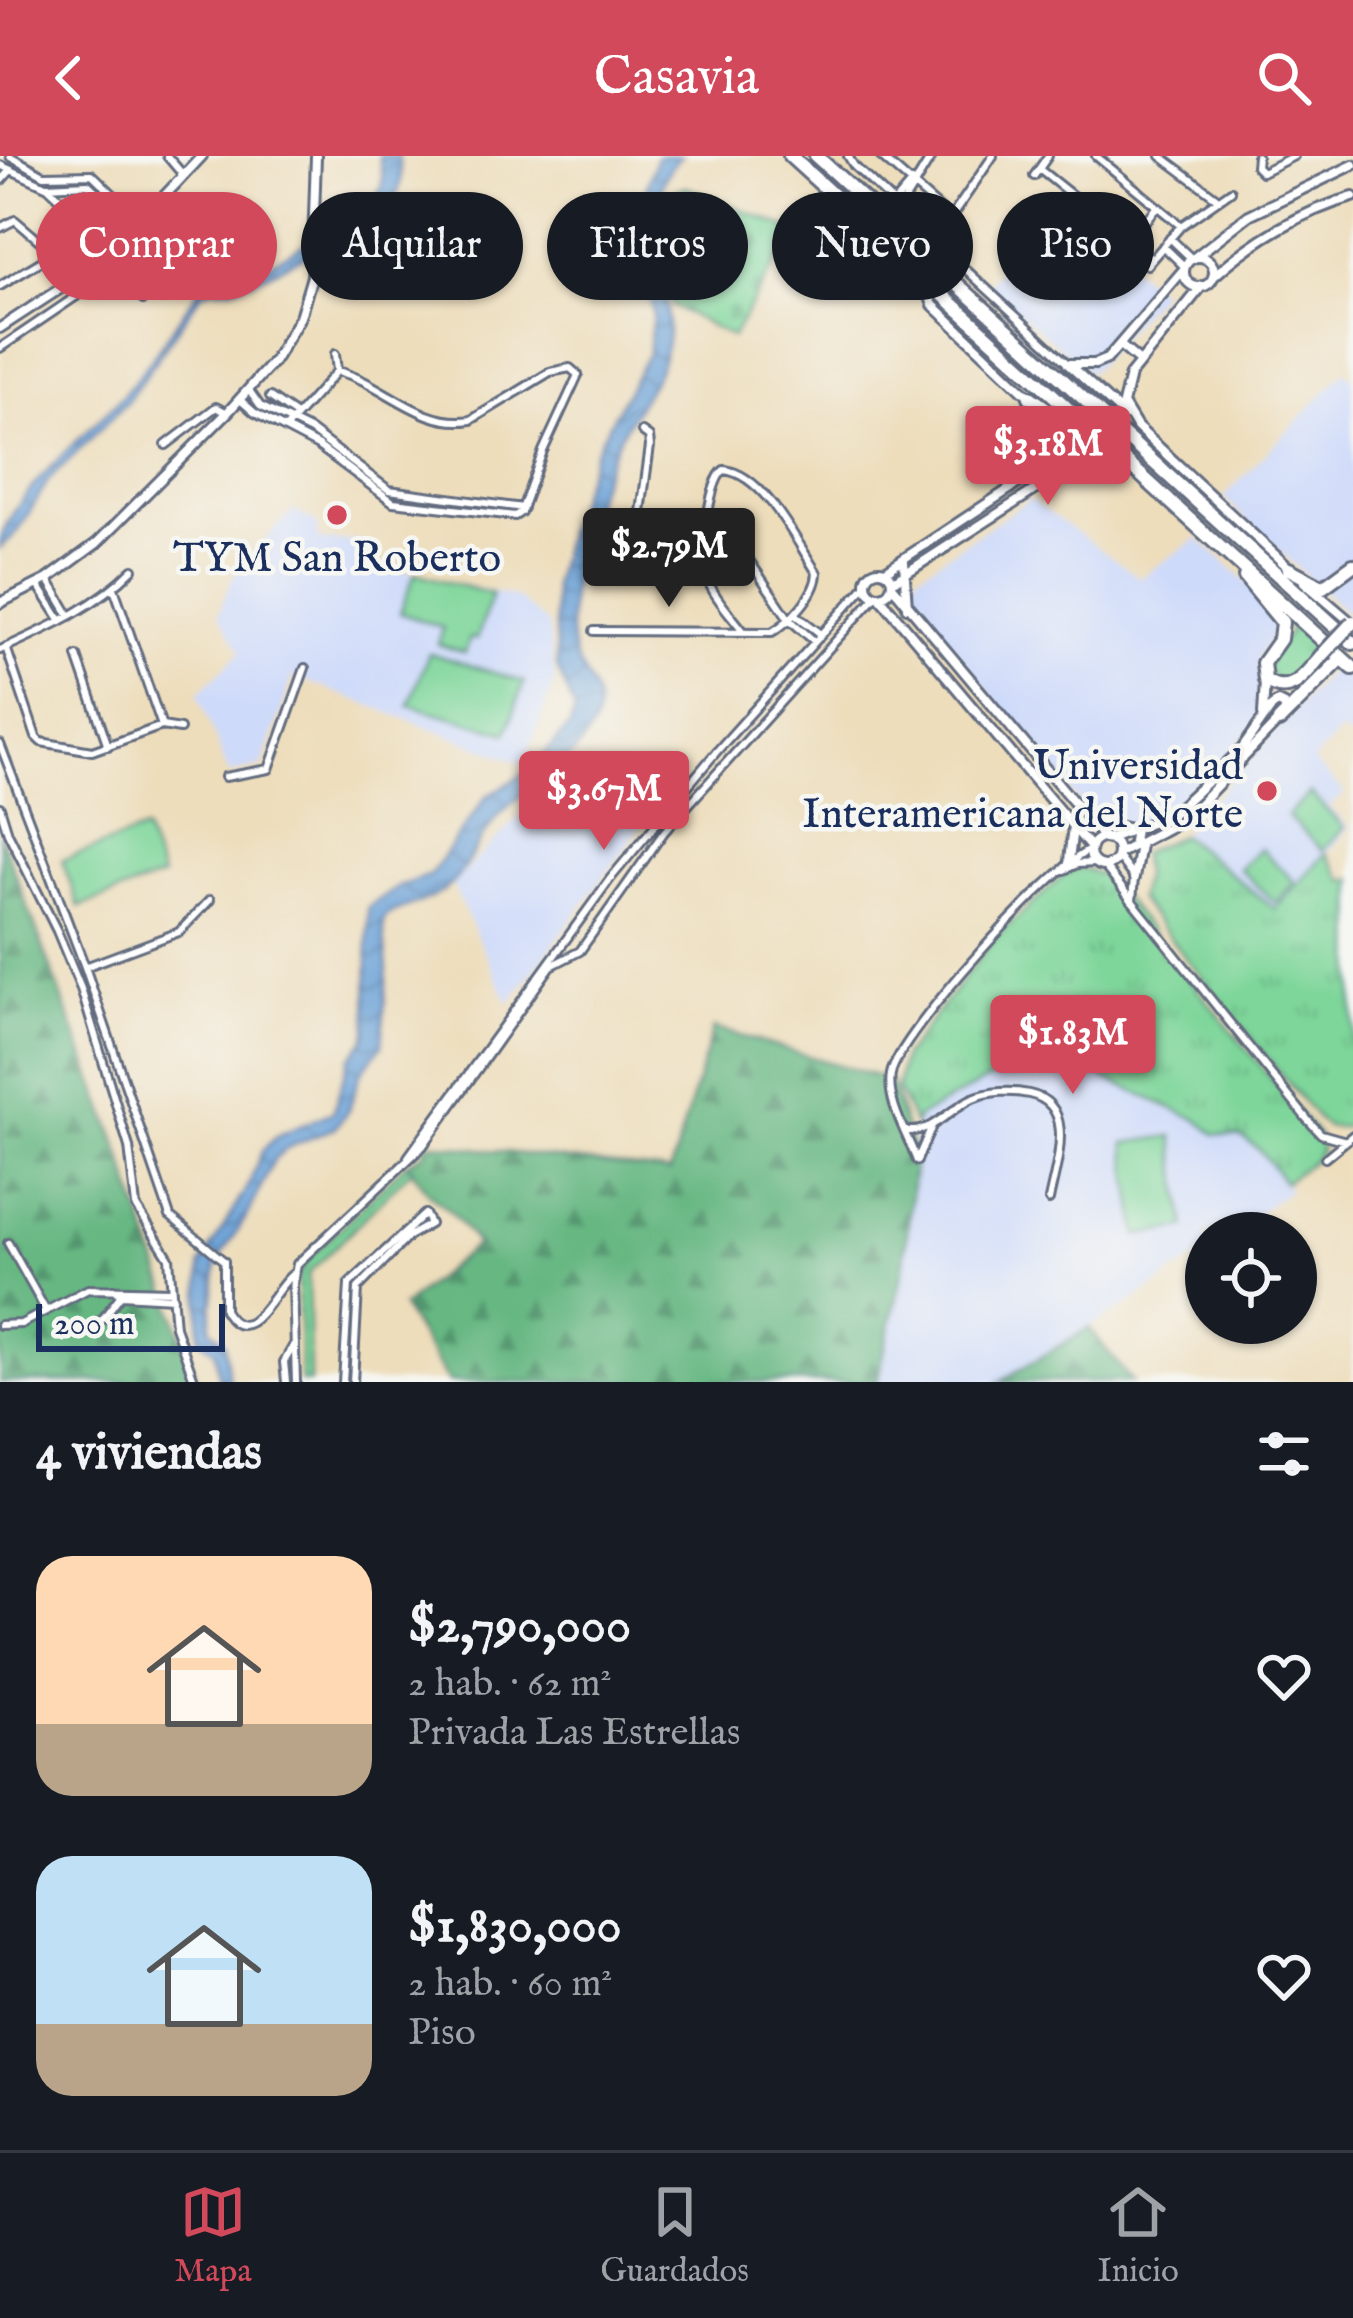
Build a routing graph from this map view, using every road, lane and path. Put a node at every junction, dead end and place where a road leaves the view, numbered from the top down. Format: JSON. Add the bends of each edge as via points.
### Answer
{"nodes":[{"id":1,"x":10,"y":156,"type":"edge"},
{"id":2,"x":167,"y":156,"type":"edge"},
{"id":3,"x":202,"y":156,"type":"edge"},
{"id":4,"x":316,"y":156,"type":"edge"},
{"id":5,"x":790,"y":156,"type":"edge"},
{"id":6,"x":816,"y":156,"type":"edge"},
{"id":7,"x":848,"y":156,"type":"edge"},
{"id":8,"x":880,"y":156,"type":"edge"},
{"id":9,"x":932,"y":156,"type":"edge"},
{"id":10,"x":993,"y":156,"type":"edge"},
{"id":11,"x":1048,"y":156,"type":"edge"},
{"id":12,"x":1096,"y":156,"type":"edge"},
{"id":13,"x":1161,"y":156,"type":"edge"},
{"id":14,"x":1257,"y":156,"type":"edge"},
{"id":15,"x":1294,"y":156,"type":"edge"},
{"id":16,"x":18,"y":163,"type":"junction"},
{"id":17,"x":0,"y":164,"type":"edge"},
{"id":18,"x":1353,"y":165,"type":"edge"},
{"id":19,"x":11,"y":171,"type":"junction"},
{"id":20,"x":80,"y":178,"type":"junction"},
{"id":21,"x":185,"y":178,"type":"junction"},
{"id":22,"x":0,"y":182,"type":"edge"},
{"id":23,"x":913,"y":184,"type":"junction"},
{"id":24,"x":46,"y":186,"type":"junction"},
{"id":25,"x":1231,"y":191,"type":"dead end"},
{"id":26,"x":52,"y":192,"type":"edge"},
{"id":27,"x":101,"y":192,"type":"edge"},
{"id":28,"x":171,"y":192,"type":"edge"},
{"id":29,"x":830,"y":192,"type":"edge"},
{"id":30,"x":860,"y":192,"type":"edge"},
{"id":31,"x":882,"y":192,"type":"edge"},
{"id":32,"x":907,"y":192,"type":"edge"},
{"id":33,"x":921,"y":192,"type":"edge"},
{"id":34,"x":968,"y":192,"type":"edge"},
{"id":35,"x":1064,"y":192,"type":"edge"},
{"id":36,"x":1353,"y":197,"type":"edge"},
{"id":37,"x":1217,"y":198,"type":"junction"},
{"id":38,"x":1158,"y":205,"type":"junction"},
{"id":39,"x":1154,"y":210,"type":"edge"},
{"id":40,"x":1181,"y":226,"type":"junction"},
{"id":41,"x":0,"y":229,"type":"edge"},
{"id":42,"x":1171,"y":238,"type":"junction"},
{"id":43,"x":36,"y":239,"type":"edge"},
{"id":44,"x":1163,"y":246,"type":"junction"},
{"id":45,"x":1154,"y":256,"type":"edge"},
{"id":46,"x":1189,"y":263,"type":"junction"},
{"id":47,"x":36,"y":265,"type":"edge"},
{"id":48,"x":1213,"y":277,"type":"junction"},
{"id":49,"x":0,"y":286,"type":"edge"},
{"id":50,"x":973,"y":286,"type":"edge"},
{"id":51,"x":1202,"y":286,"type":"junction"},
{"id":52,"x":973,"y":288,"type":"edge"},
{"id":53,"x":43,"y":300,"type":"edge"},
{"id":54,"x":71,"y":300,"type":"edge"},
{"id":55,"x":930,"y":300,"type":"edge"},
{"id":56,"x":949,"y":300,"type":"edge"},
{"id":57,"x":0,"y":328,"type":"edge"},
{"id":58,"x":1121,"y":346,"type":"junction"},
{"id":59,"x":0,"y":348,"type":"edge"},
{"id":60,"x":334,"y":354,"type":"dead end"},
{"id":61,"x":1141,"y":362,"type":"junction"},
{"id":62,"x":1068,"y":364,"type":"junction"},
{"id":63,"x":337,"y":371,"type":"junction"},
{"id":64,"x":248,"y":389,"type":"junction"},
{"id":65,"x":270,"y":397,"type":"dead end"},
{"id":66,"x":1030,"y":397,"type":"junction"},
{"id":67,"x":239,"y":399,"type":"junction"},
{"id":68,"x":257,"y":409,"type":"junction"},
{"id":69,"x":227,"y":413,"type":"junction"},
{"id":70,"x":290,"y":421,"type":"junction"},
{"id":71,"x":1138,"y":427,"type":"junction"},
{"id":72,"x":642,"y":432,"type":"dead end"},
{"id":73,"x":1098,"y":436,"type":"junction"},
{"id":74,"x":166,"y":445,"type":"dead end"},
{"id":75,"x":1118,"y":455,"type":"junction"},
{"id":76,"x":728,"y":529,"type":"dead end"},
{"id":77,"x":1223,"y":547,"type":"junction"},
{"id":78,"x":904,"y":562,"type":"junction"},
{"id":79,"x":1353,"y":566,"type":"edge"},
{"id":80,"x":602,"y":567,"type":"dead end"},
{"id":81,"x":133,"y":569,"type":"dead end"},
{"id":82,"x":1289,"y":569,"type":"junction"},
{"id":83,"x":885,"y":571,"type":"junction"},
{"id":84,"x":633,"y":572,"type":"junction"},
{"id":85,"x":908,"y":574,"type":"junction"},
{"id":86,"x":707,"y":581,"type":"junction"},
{"id":87,"x":43,"y":582,"type":"junction"},
{"id":88,"x":892,"y":584,"type":"junction"},
{"id":89,"x":866,"y":585,"type":"junction"},
{"id":90,"x":114,"y":589,"type":"junction"},
{"id":91,"x":878,"y":596,"type":"junction"},
{"id":92,"x":0,"y":603,"type":"edge"},
{"id":93,"x":907,"y":608,"type":"junction"},
{"id":94,"x":790,"y":614,"type":"junction"},
{"id":95,"x":70,"y":616,"type":"junction"},
{"id":96,"x":61,"y":621,"type":"junction"},
{"id":97,"x":1353,"y":623,"type":"edge"},
{"id":98,"x":594,"y":631,"type":"dead end"},
{"id":99,"x":743,"y":632,"type":"junction"},
{"id":100,"x":818,"y":638,"type":"junction"},
{"id":101,"x":1353,"y":643,"type":"edge"},
{"id":102,"x":3,"y":648,"type":"edge"},
{"id":103,"x":77,"y":656,"type":"dead end"},
{"id":104,"x":1348,"y":663,"type":"edge"},
{"id":105,"x":305,"y":668,"type":"dead end"},
{"id":106,"x":1265,"y":680,"type":"junction"},
{"id":107,"x":754,"y":710,"type":"junction"},
{"id":108,"x":764,"y":718,"type":"junction"},
{"id":109,"x":1279,"y":721,"type":"junction"},
{"id":110,"x":163,"y":726,"type":"junction"},
{"id":111,"x":180,"y":729,"type":"dead end"},
{"id":112,"x":1257,"y":732,"type":"junction"},
{"id":113,"x":0,"y":744,"type":"edge"},
{"id":114,"x":108,"y":746,"type":"junction"},
{"id":115,"x":225,"y":777,"type":"dead end"},
{"id":116,"x":0,"y":807,"type":"edge"},
{"id":117,"x":1084,"y":816,"type":"junction"},
{"id":118,"x":1073,"y":826,"type":"junction"},
{"id":119,"x":1135,"y":830,"type":"junction"},
{"id":120,"x":1106,"y":839,"type":"junction"},
{"id":121,"x":1140,"y":845,"type":"junction"},
{"id":122,"x":1090,"y":849,"type":"junction"},
{"id":123,"x":1118,"y":855,"type":"junction"},
{"id":124,"x":1069,"y":861,"type":"junction"},
{"id":125,"x":1100,"y":864,"type":"junction"},
{"id":126,"x":1056,"y":876,"type":"junction"},
{"id":127,"x":1133,"y":878,"type":"junction"},
{"id":128,"x":210,"y":900,"type":"dead end"},
{"id":129,"x":1132,"y":901,"type":"junction"},
{"id":130,"x":564,"y":944,"type":"junction"},
{"id":131,"x":583,"y":945,"type":"junction"},
{"id":132,"x":549,"y":964,"type":"junction"},
{"id":133,"x":85,"y":967,"type":"junction"},
{"id":134,"x":933,"y":1124,"type":"junction"},
{"id":135,"x":907,"y":1131,"type":"junction"},
{"id":136,"x":1321,"y":1134,"type":"junction"},
{"id":137,"x":1349,"y":1138,"type":"edge"},
{"id":138,"x":1049,"y":1200,"type":"dead end"},
{"id":139,"x":8,"y":1243,"type":"dead end"},
{"id":140,"x":295,"y":1274,"type":"junction"},
{"id":141,"x":293,"y":1285,"type":"junction"},
{"id":142,"x":280,"y":1289,"type":"junction"},
{"id":143,"x":118,"y":1290,"type":"junction"},
{"id":144,"x":174,"y":1294,"type":"junction"},
{"id":145,"x":46,"y":1311,"type":"junction"},
{"id":146,"x":0,"y":1325,"type":"edge"},
{"id":147,"x":98,"y":1325,"type":"dead end"},
{"id":148,"x":297,"y":1340,"type":"junction"},
{"id":149,"x":284,"y":1362,"type":"junction"},
{"id":150,"x":296,"y":1363,"type":"junction"},
{"id":151,"x":194,"y":1382,"type":"edge"},
{"id":152,"x":286,"y":1382,"type":"edge"},
{"id":153,"x":298,"y":1382,"type":"edge"},
{"id":154,"x":343,"y":1382,"type":"edge"},
{"id":155,"x":352,"y":1382,"type":"edge"}],
"edges":[{"from":1,"to":16,"type":"street"},
{"from":2,"to":21,"type":"street"},
{"from":3,"to":21,"type":"street"},
{"from":4,"to":64,"type":"street","via":[[316,250],[300,317]]},
{"from":5,"to":29,"type":"highway"},
{"from":6,"to":30,"type":"highway"},
{"from":7,"to":31,"type":"street"},
{"from":8,"to":23,"type":"street"},
{"from":9,"to":23,"type":"street"},
{"from":10,"to":34,"type":"street"},
{"from":11,"to":35,"type":"street","via":[[1037,172]]},
{"from":12,"to":38,"type":"street"},
{"from":13,"to":37,"type":"street"},
{"from":14,"to":15,"type":"street","via":[[1262,172]]},
{"from":16,"to":19,"type":"street"},
{"from":16,"to":20,"type":"street"},
{"from":17,"to":19,"type":"street"},
{"from":18,"to":46,"type":"street","via":[[1249,215]]},
{"from":19,"to":22,"type":"street"},
{"from":19,"to":24,"type":"street"},
{"from":20,"to":24,"type":"street"},
{"from":20,"to":27,"type":"street"},
{"from":21,"to":28,"type":"street"},
{"from":23,"to":32,"type":"street"},
{"from":23,"to":33,"type":"street"},
{"from":24,"to":26,"type":"street"},
{"from":25,"to":37,"type":"street"},
{"from":36,"to":48,"type":"street","via":[[1256,243]]},
{"from":37,"to":40,"type":"street"},
{"from":38,"to":39,"type":"street"},
{"from":38,"to":40,"type":"street"},
{"from":40,"to":42,"type":"street"},
{"from":41,"to":43,"type":"street","via":[[11,219]]},
{"from":42,"to":44,"type":"street"},
{"from":42,"to":46,"type":"street"},
{"from":44,"to":45,"type":"street"},
{"from":44,"to":46,"type":"street"},
{"from":46,"to":48,"type":"street","via":[[1211,263]]},
{"from":46,"to":51,"type":"street","via":[[1188,282]]},
{"from":46,"to":58,"type":"street"},
{"from":47,"to":49,"type":"street"},
{"from":48,"to":51,"type":"street"},
{"from":50,"to":62,"type":"street"},
{"from":51,"to":61,"type":"street"},
{"from":52,"to":101,"type":"highway"},
{"from":53,"to":57,"type":"street"},
{"from":54,"to":59,"type":"street"},
{"from":55,"to":66,"type":"street"},
{"from":56,"to":73,"type":"highway"},
{"from":58,"to":61,"type":"street"},
{"from":58,"to":62,"type":"street","via":[[1095,364]]},
{"from":60,"to":63,"type":"street"},
{"from":61,"to":71,"type":"street","via":[[1123,394]]},
{"from":62,"to":71,"type":"street"},
{"from":63,"to":70,"type":"street"},
{"from":63,"to":70,"type":"street","via":[[458,422],[550,372],[574,371],[576,387],[523,508],[395,497]]},
{"from":64,"to":67,"type":"street"},
{"from":64,"to":68,"type":"street"},
{"from":65,"to":70,"type":"street"},
{"from":66,"to":73,"type":"highway"},
{"from":66,"to":78,"type":"street","via":[[1064,429],[1061,455]]},
{"from":67,"to":68,"type":"street"},
{"from":67,"to":69,"type":"street"},
{"from":68,"to":70,"type":"street"},
{"from":69,"to":74,"type":"street","via":[[216,406]]},
{"from":69,"to":87,"type":"street","via":[[97,543]]},
{"from":71,"to":82,"type":"street"},
{"from":72,"to":84,"type":"street","via":[[650,446]]},
{"from":73,"to":75,"type":"highway"},
{"from":75,"to":77,"type":"highway"},
{"from":75,"to":85,"type":"street","via":[[1082,453]]},
{"from":76,"to":94,"type":"street"},
{"from":77,"to":104,"type":"highway"},
{"from":77,"to":106,"type":"highway","via":[[1282,622],[1263,663]]},
{"from":78,"to":83,"type":"street"},
{"from":78,"to":85,"type":"street"},
{"from":79,"to":82,"type":"highway","via":[[1323,587]]},
{"from":80,"to":84,"type":"street"},
{"from":81,"to":90,"type":"street"},
{"from":82,"to":97,"type":"street"},
{"from":83,"to":88,"type":"street"},
{"from":83,"to":89,"type":"street","via":[[872,572]]},
{"from":84,"to":86,"type":"street"},
{"from":85,"to":88,"type":"street"},
{"from":85,"to":93,"type":"street"},
{"from":86,"to":94,"type":"street","via":[[710,493],[719,472],[735,471],[776,508],[818,573]]},
{"from":86,"to":99,"type":"street"},
{"from":87,"to":92,"type":"street"},
{"from":87,"to":95,"type":"street"},
{"from":87,"to":96,"type":"street"},
{"from":88,"to":91,"type":"street"},
{"from":88,"to":93,"type":"street"},
{"from":89,"to":91,"type":"street"},
{"from":89,"to":100,"type":"street"},
{"from":90,"to":95,"type":"street"},
{"from":90,"to":110,"type":"street"},
{"from":91,"to":108,"type":"street"},
{"from":91,"to":118,"type":"street"},
{"from":93,"to":117,"type":"street"},
{"from":94,"to":99,"type":"street","via":[[776,632]]},
{"from":94,"to":100,"type":"street"},
{"from":95,"to":96,"type":"street"},
{"from":96,"to":102,"type":"street"},
{"from":97,"to":106,"type":"highway","bridge":true,"via":[[1291,686]]},
{"from":98,"to":99,"type":"street"},
{"from":100,"to":107,"type":"street"},
{"from":102,"to":114,"type":"street","via":[[38,740],[85,751]]},
{"from":103,"to":114,"type":"street"},
{"from":104,"to":109,"type":"highway"},
{"from":105,"to":115,"type":"street","via":[[269,769]]},
{"from":106,"to":112,"type":"street"},
{"from":107,"to":108,"type":"street"},
{"from":107,"to":130,"type":"street"},
{"from":108,"to":131,"type":"street","via":[[664,832]]},
{"from":109,"to":112,"type":"street","via":[[1286,711],[1278,702]]},
{"from":109,"to":121,"type":"street","via":[[1186,819]]},
{"from":110,"to":111,"type":"street"},
{"from":110,"to":114,"type":"street"},
{"from":112,"to":119,"type":"street","via":[[1169,815]]},
{"from":113,"to":133,"type":"street"},
{"from":116,"to":144,"type":"street","via":[[81,988],[129,1147],[136,1206],[166,1251]]},
{"from":117,"to":119,"type":"street"},
{"from":117,"to":120,"type":"street"},
{"from":118,"to":122,"type":"street"},
{"from":118,"to":124,"type":"street"},
{"from":119,"to":120,"type":"street"},
{"from":119,"to":121,"type":"street"},
{"from":120,"to":122,"type":"street"},
{"from":120,"to":123,"type":"street"},
{"from":121,"to":123,"type":"street"},
{"from":121,"to":127,"type":"street"},
{"from":122,"to":124,"type":"street"},
{"from":122,"to":125,"type":"street"},
{"from":123,"to":125,"type":"street"},
{"from":123,"to":127,"type":"street"},
{"from":124,"to":126,"type":"street"},
{"from":125,"to":126,"type":"street"},
{"from":125,"to":129,"type":"street"},
{"from":126,"to":135,"type":"street","via":[[979,952],[897,1056],[890,1088]]},
{"from":127,"to":129,"type":"street"},
{"from":128,"to":133,"type":"street","via":[[179,932]]},
{"from":129,"to":136,"type":"street"},
{"from":130,"to":131,"type":"street","via":[[574,951]]},
{"from":130,"to":132,"type":"street"},
{"from":131,"to":132,"type":"street"},
{"from":132,"to":140,"type":"street","via":[[407,1159]]},
{"from":133,"to":142,"type":"street","via":[[170,1216],[224,1261],[224,1310],[238,1324],[255,1323]]},
{"from":134,"to":135,"type":"street"},
{"from":134,"to":135,"type":"street","via":[[917,1161]]},
{"from":134,"to":138,"type":"street","via":[[977,1096],[1043,1098],[1060,1130]]},
{"from":136,"to":137,"type":"street"},
{"from":136,"to":137,"type":"street","via":[[1325,1158]]},
{"from":139,"to":145,"type":"street"},
{"from":140,"to":141,"type":"street"},
{"from":140,"to":142,"type":"street"},
{"from":141,"to":142,"type":"street"},
{"from":141,"to":148,"type":"street"},
{"from":143,"to":144,"type":"street"},
{"from":143,"to":145,"type":"street","via":[[88,1288]]},
{"from":143,"to":147,"type":"street"},
{"from":144,"to":151,"type":"street","via":[[175,1327]]},
{"from":145,"to":146,"type":"street"},
{"from":148,"to":149,"type":"street"},
{"from":148,"to":150,"type":"street"},
{"from":148,"to":153,"type":"street"},
{"from":149,"to":150,"type":"street"},
{"from":149,"to":152,"type":"street"},
{"from":150,"to":153,"type":"street"},
{"from":154,"to":155,"type":"street","via":[[349,1283],[425,1214],[430,1224],[358,1288]]}]}
